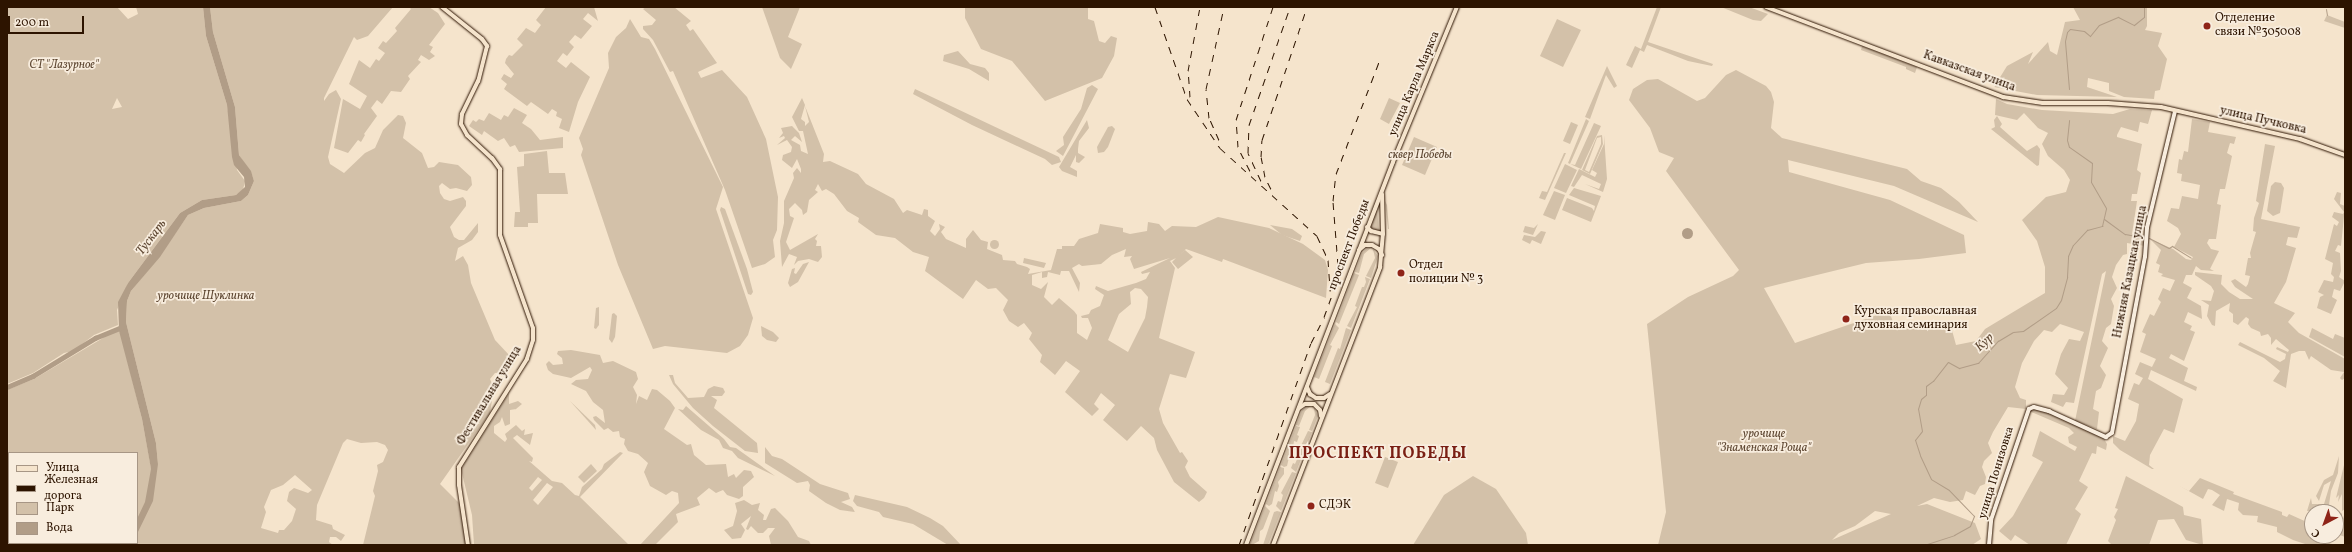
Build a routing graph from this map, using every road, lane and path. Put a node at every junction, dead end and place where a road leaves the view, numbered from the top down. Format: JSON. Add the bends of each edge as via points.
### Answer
{"nodes":[{"id":1,"x":442,"y":7,"type":"edge"},
{"id":2,"x":1458,"y":7,"type":"edge"},
{"id":3,"x":1766,"y":7,"type":"edge"},
{"id":4,"x":2175,"y":111,"type":"junction"},
{"id":5,"x":2345,"y":155,"type":"edge"},
{"id":6,"x":1382,"y":190,"type":"junction"},
{"id":7,"x":1367,"y":227,"type":"junction"},
{"id":8,"x":1384,"y":234,"type":"junction"},
{"id":9,"x":1359,"y":250,"type":"junction"},
{"id":10,"x":1382,"y":259,"type":"junction"},
{"id":11,"x":1308,"y":384,"type":"junction"},
{"id":12,"x":1331,"y":393,"type":"junction"},
{"id":13,"x":1298,"y":409,"type":"junction"},
{"id":14,"x":2029,"y":409,"type":"joint"},
{"id":15,"x":1321,"y":418,"type":"junction"},
{"id":16,"x":468,"y":545,"type":"edge"},
{"id":17,"x":1246,"y":545,"type":"edge"},
{"id":18,"x":1273,"y":545,"type":"edge"},
{"id":19,"x":1989,"y":545,"type":"edge"}],
"edges":[{"from":1,"to":16,"type":"main road","name":"Фестивальная улица","via":[[485,42],[487,53],[478,81],[462,114],[461,124],[467,135],[500,169],[500,235],[531,317],[533,340],[527,358],[459,466]]},
{"from":2,"to":6,"type":"main road","name":"улица Карла Маркса"},
{"from":3,"to":4,"type":"main road","name":"Кавказская улица","via":[[2009,98],[2043,103],[2129,104]]},
{"from":4,"to":5,"type":"main road","name":"улица Пучковка","via":[[2300,139]]},
{"from":4,"to":14,"type":"main road","name":"Нижняя Казацкая улица","via":[[2147,228],[2145,257],[2113,428],[2109,437],[2045,410]]},
{"from":6,"to":7,"type":"main road","name":"проспект Победы"},
{"from":6,"to":8,"type":"main road","name":"проспект Победы"},
{"from":7,"to":8,"type":"main road"},
{"from":7,"to":9,"type":"main road","name":"проспект Победы"},
{"from":8,"to":10,"type":"main road","name":"проспект Победы"},
{"from":9,"to":10,"type":"main road","via":[[1372,245],[1381,252]]},
{"from":9,"to":11,"type":"main road","name":"проспект Победы"},
{"from":10,"to":12,"type":"main road","name":"проспект Победы"},
{"from":11,"to":12,"type":"main road","via":[[1309,393],[1316,398],[1324,398]]},
{"from":11,"to":13,"type":"main road","name":"проспект Победы"},
{"from":12,"to":15,"type":"main road","name":"проспект Победы"},
{"from":13,"to":15,"type":"main road","via":[[1305,404],[1314,404],[1320,410]]},
{"from":13,"to":17,"type":"main road","name":"проспект Победы"},
{"from":14,"to":19,"type":"main road","name":"улица Понизовка","via":[[1991,520]]},
{"from":15,"to":18,"type":"main road","name":"проспект Победы"}]}
